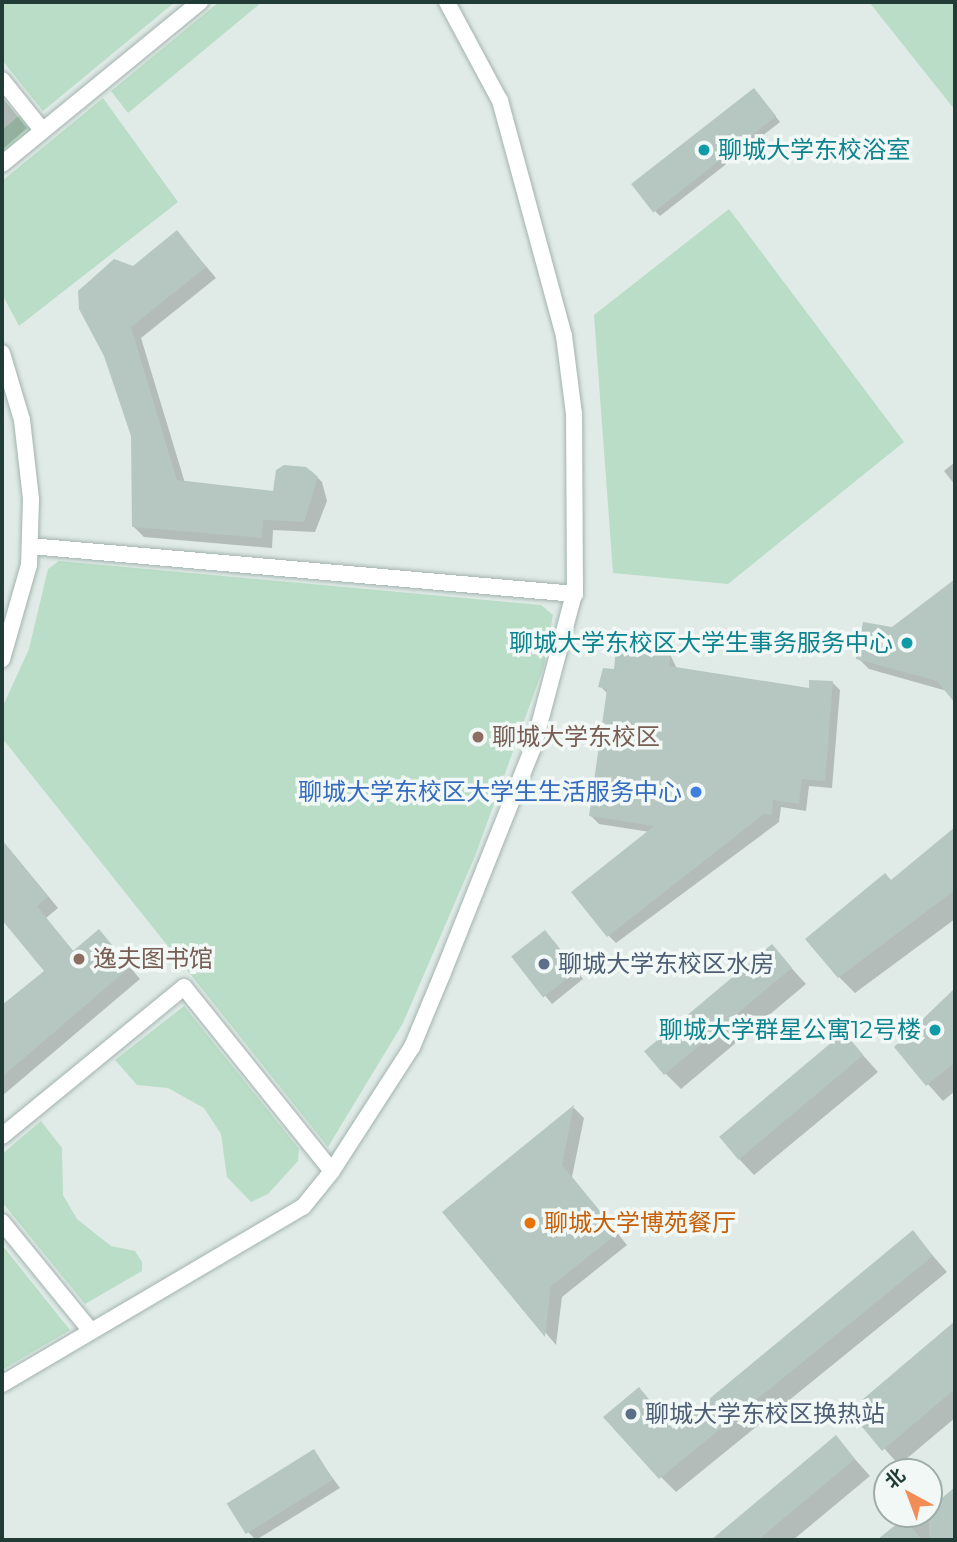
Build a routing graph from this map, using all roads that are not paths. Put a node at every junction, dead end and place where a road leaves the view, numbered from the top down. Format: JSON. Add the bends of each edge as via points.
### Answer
{"nodes":[{"id":1,"x":200,"y":2,"type":"edge"},
{"id":2,"x":447,"y":2,"type":"edge"},
{"id":3,"x":2,"y":80,"type":"edge"},
{"id":4,"x":42,"y":130,"type":"junction"},
{"id":5,"x":2,"y":164,"type":"edge"},
{"id":6,"x":2,"y":353,"type":"edge"},
{"id":7,"x":30,"y":546,"type":"junction"},
{"id":8,"x":574,"y":594,"type":"junction"},
{"id":9,"x":2,"y":659,"type":"edge"},
{"id":10,"x":2,"y":1136,"type":"edge"},
{"id":11,"x":332,"y":1171,"type":"junction"},
{"id":12,"x":2,"y":1222,"type":"edge"},
{"id":13,"x":91,"y":1331,"type":"junction"},
{"id":14,"x":2,"y":1384,"type":"edge"}],
"edges":[{"from":1,"to":4,"type":"street"},
{"from":2,"to":8,"type":"street","via":[[500,101],[564,336],[575,441]]},
{"from":3,"to":4,"type":"street"},
{"from":4,"to":5,"type":"street"},
{"from":6,"to":7,"type":"street","via":[[22,420]]},
{"from":7,"to":8,"type":"street"},
{"from":7,"to":9,"type":"street","via":[[14,633]]},
{"from":8,"to":11,"type":"street","via":[[533,748],[412,1047]]},
{"from":10,"to":11,"type":"street","via":[[184,987]]},
{"from":11,"to":13,"type":"street","via":[[303,1207]]},
{"from":12,"to":13,"type":"street"},
{"from":13,"to":14,"type":"street"}]}
